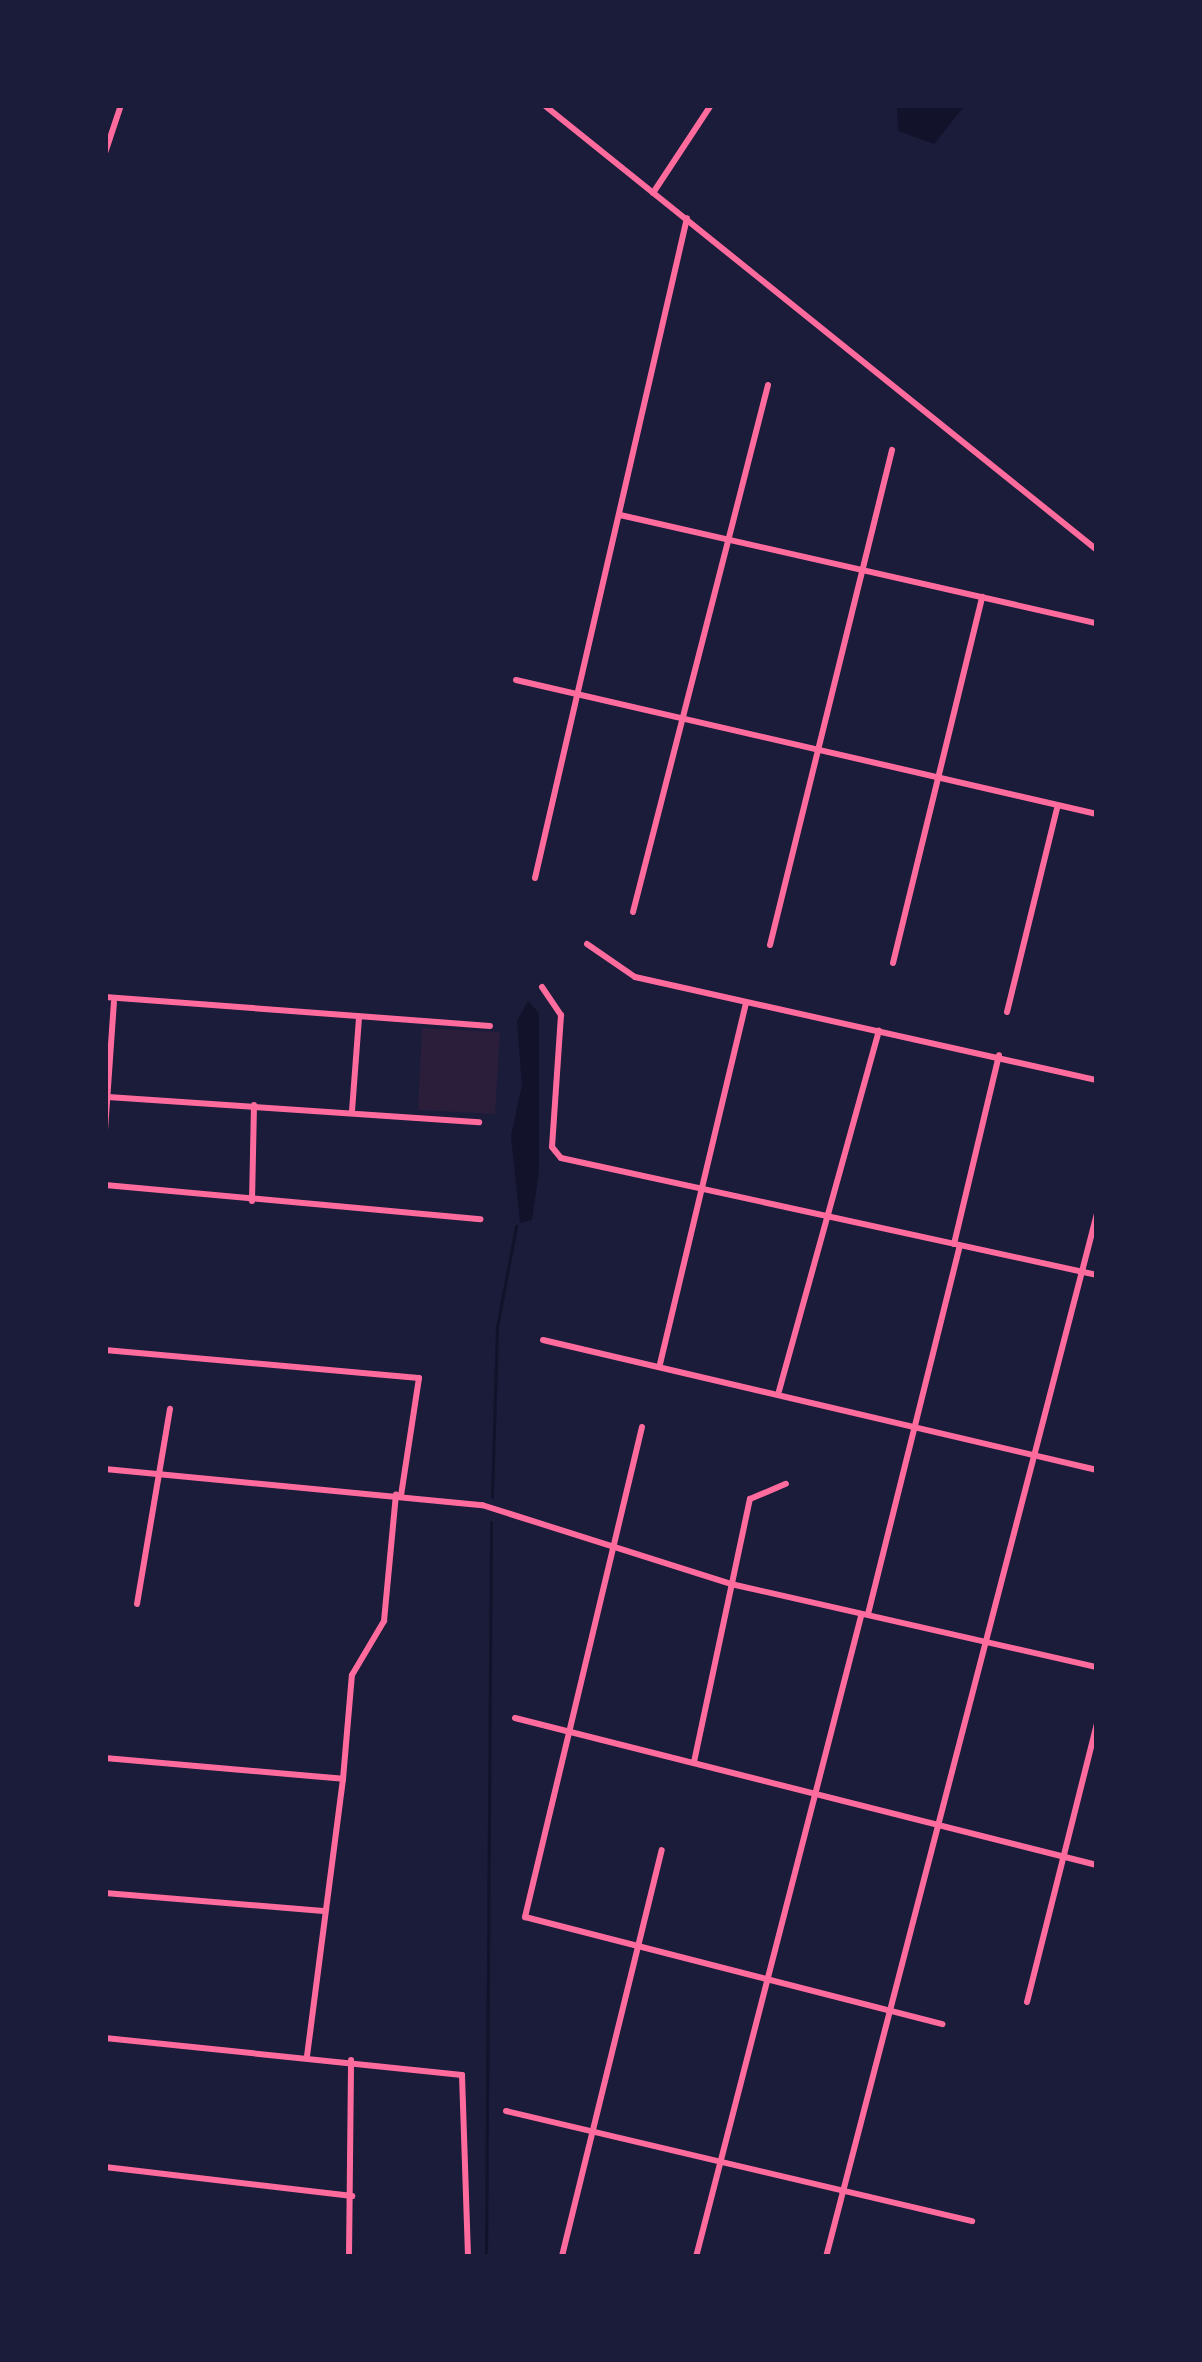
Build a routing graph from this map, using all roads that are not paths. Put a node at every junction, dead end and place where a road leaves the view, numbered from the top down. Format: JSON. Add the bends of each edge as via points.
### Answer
{"nodes":[{"id":1,"x":121,"y":105,"type":"edge"},
{"id":2,"x":544,"y":105,"type":"edge"},
{"id":3,"x":711,"y":105,"type":"edge"},
{"id":4,"x":105,"y":153,"type":"edge"},
{"id":5,"x":653,"y":193,"type":"junction"},
{"id":6,"x":687,"y":218,"type":"junction"},
{"id":7,"x":768,"y":385,"type":"dead end"},
{"id":8,"x":892,"y":450,"type":"dead end"},
{"id":9,"x":620,"y":515,"type":"junction"},
{"id":10,"x":728,"y":539,"type":"junction"},
{"id":11,"x":1097,"y":550,"type":"edge"},
{"id":12,"x":863,"y":570,"type":"junction"},
{"id":13,"x":982,"y":597,"type":"junction"},
{"id":14,"x":1097,"y":622,"type":"edge"},
{"id":15,"x":516,"y":680,"type":"dead end"},
{"id":16,"x":578,"y":694,"type":"junction"},
{"id":17,"x":682,"y":718,"type":"junction"},
{"id":18,"x":818,"y":749,"type":"junction"},
{"id":19,"x":938,"y":777,"type":"junction"},
{"id":20,"x":1058,"y":805,"type":"junction"},
{"id":21,"x":1097,"y":814,"type":"edge"},
{"id":22,"x":535,"y":878,"type":"dead end"},
{"id":23,"x":633,"y":912,"type":"dead end"},
{"id":24,"x":586,"y":944,"type":"dead end"},
{"id":25,"x":770,"y":945,"type":"dead end"},
{"id":26,"x":893,"y":963,"type":"dead end"},
{"id":27,"x":542,"y":987,"type":"dead end"},
{"id":28,"x":109,"y":999,"type":"edge"},
{"id":29,"x":746,"y":1003,"type":"junction"},
{"id":30,"x":1007,"y":1012,"type":"dead end"},
{"id":31,"x":358,"y":1017,"type":"junction"},
{"id":32,"x":490,"y":1026,"type":"dead end"},
{"id":33,"x":878,"y":1031,"type":"junction"},
{"id":34,"x":999,"y":1054,"type":"junction"},
{"id":35,"x":1097,"y":1080,"type":"edge"},
{"id":36,"x":108,"y":1096,"type":"edge"},
{"id":37,"x":254,"y":1105,"type":"junction"},
{"id":38,"x":352,"y":1111,"type":"junction"},
{"id":39,"x":479,"y":1122,"type":"dead end"},
{"id":40,"x":105,"y":1130,"type":"edge"},
{"id":41,"x":105,"y":1185,"type":"edge"},
{"id":42,"x":699,"y":1192,"type":"junction"},
{"id":43,"x":251,"y":1201,"type":"junction"},
{"id":44,"x":1097,"y":1214,"type":"edge"},
{"id":45,"x":833,"y":1216,"type":"junction"},
{"id":46,"x":480,"y":1220,"type":"dead end"},
{"id":47,"x":957,"y":1244,"type":"junction"},
{"id":48,"x":1082,"y":1271,"type":"junction"},
{"id":49,"x":1097,"y":1275,"type":"edge"},
{"id":50,"x":543,"y":1340,"type":"dead end"},
{"id":51,"x":105,"y":1351,"type":"edge"},
{"id":52,"x":660,"y":1364,"type":"junction"},
{"id":53,"x":778,"y":1393,"type":"junction"},
{"id":54,"x":170,"y":1409,"type":"dead end"},
{"id":55,"x":642,"y":1427,"type":"dead end"},
{"id":56,"x":910,"y":1429,"type":"junction"},
{"id":57,"x":1034,"y":1454,"type":"junction"},
{"id":58,"x":105,"y":1469,"type":"edge"},
{"id":59,"x":1097,"y":1470,"type":"edge"},
{"id":60,"x":161,"y":1474,"type":"junction"},
{"id":61,"x":786,"y":1484,"type":"dead end"},
{"id":62,"x":399,"y":1495,"type":"junction"},
{"id":63,"x":614,"y":1549,"type":"junction"},
{"id":64,"x":731,"y":1584,"type":"junction"},
{"id":65,"x":137,"y":1604,"type":"dead end"},
{"id":66,"x":864,"y":1615,"type":"junction"},
{"id":67,"x":986,"y":1641,"type":"junction"},
{"id":68,"x":1097,"y":1667,"type":"edge"},
{"id":69,"x":515,"y":1718,"type":"dead end"},
{"id":70,"x":1097,"y":1724,"type":"edge"},
{"id":71,"x":568,"y":1731,"type":"junction"},
{"id":72,"x":105,"y":1758,"type":"edge"},
{"id":73,"x":694,"y":1762,"type":"junction"},
{"id":74,"x":343,"y":1779,"type":"junction"},
{"id":75,"x":814,"y":1792,"type":"junction"},
{"id":76,"x":938,"y":1825,"type":"junction"},
{"id":77,"x":662,"y":1850,"type":"dead end"},
{"id":78,"x":1064,"y":1857,"type":"junction"},
{"id":79,"x":1097,"y":1865,"type":"edge"},
{"id":80,"x":105,"y":1893,"type":"edge"},
{"id":81,"x":324,"y":1911,"type":"junction"},
{"id":82,"x":637,"y":1953,"type":"junction"},
{"id":83,"x":764,"y":1983,"type":"junction"},
{"id":84,"x":1027,"y":2002,"type":"dead end"},
{"id":85,"x":892,"y":2010,"type":"junction"},
{"id":86,"x":943,"y":2024,"type":"dead end"},
{"id":87,"x":105,"y":2038,"type":"edge"},
{"id":88,"x":307,"y":2056,"type":"junction"},
{"id":89,"x":351,"y":2060,"type":"junction"},
{"id":90,"x":506,"y":2111,"type":"dead end"},
{"id":91,"x":591,"y":2133,"type":"junction"},
{"id":92,"x":717,"y":2161,"type":"junction"},
{"id":93,"x":105,"y":2167,"type":"edge"},
{"id":94,"x":842,"y":2189,"type":"junction"},
{"id":95,"x":352,"y":2196,"type":"junction"},
{"id":96,"x":972,"y":2221,"type":"dead end"},
{"id":97,"x":562,"y":2256,"type":"edge"},
{"id":98,"x":349,"y":2257,"type":"edge"},
{"id":99,"x":467,"y":2257,"type":"edge"},
{"id":100,"x":696,"y":2257,"type":"edge"},
{"id":101,"x":826,"y":2257,"type":"edge"}],
"edges":[{"from":1,"to":4,"type":"street"},
{"from":2,"to":5,"type":"street"},
{"from":3,"to":5,"type":"street"},
{"from":5,"to":6,"type":"street"},
{"from":6,"to":9,"type":"street"},
{"from":6,"to":11,"type":"street"},
{"from":7,"to":10,"type":"street"},
{"from":8,"to":12,"type":"street"},
{"from":9,"to":10,"type":"street"},
{"from":9,"to":16,"type":"street"},
{"from":10,"to":12,"type":"street"},
{"from":10,"to":17,"type":"street"},
{"from":12,"to":13,"type":"street"},
{"from":12,"to":18,"type":"street"},
{"from":13,"to":14,"type":"street"},
{"from":13,"to":19,"type":"street"},
{"from":15,"to":16,"type":"street"},
{"from":16,"to":17,"type":"street"},
{"from":16,"to":22,"type":"street"},
{"from":17,"to":18,"type":"street"},
{"from":17,"to":23,"type":"street"},
{"from":18,"to":19,"type":"street"},
{"from":18,"to":25,"type":"street"},
{"from":19,"to":20,"type":"street"},
{"from":19,"to":26,"type":"street"},
{"from":20,"to":21,"type":"street"},
{"from":20,"to":30,"type":"street"},
{"from":24,"to":29,"type":"street","via":[[635,977]]},
{"from":27,"to":42,"type":"street","via":[[561,1015],[552,1147]]},
{"from":28,"to":31,"type":"street"},
{"from":28,"to":36,"type":"street"},
{"from":29,"to":33,"type":"street"},
{"from":29,"to":42,"type":"street"},
{"from":31,"to":32,"type":"street"},
{"from":31,"to":38,"type":"street"},
{"from":33,"to":34,"type":"street"},
{"from":33,"to":45,"type":"street"},
{"from":34,"to":35,"type":"street"},
{"from":34,"to":47,"type":"street"},
{"from":36,"to":37,"type":"street"},
{"from":36,"to":40,"type":"street"},
{"from":37,"to":38,"type":"street"},
{"from":37,"to":43,"type":"street"},
{"from":38,"to":39,"type":"street"},
{"from":41,"to":43,"type":"street"},
{"from":42,"to":45,"type":"street"},
{"from":42,"to":52,"type":"street"},
{"from":43,"to":46,"type":"street"},
{"from":44,"to":48,"type":"street"},
{"from":45,"to":47,"type":"street"},
{"from":45,"to":53,"type":"street"},
{"from":47,"to":48,"type":"street"},
{"from":47,"to":56,"type":"street"},
{"from":48,"to":49,"type":"street"},
{"from":48,"to":57,"type":"street"},
{"from":50,"to":52,"type":"street"},
{"from":51,"to":62,"type":"street","via":[[419,1378]]},
{"from":52,"to":53,"type":"street"},
{"from":53,"to":56,"type":"street"},
{"from":54,"to":60,"type":"street"},
{"from":55,"to":63,"type":"street"},
{"from":56,"to":57,"type":"street"},
{"from":56,"to":66,"type":"street"},
{"from":57,"to":59,"type":"street"},
{"from":57,"to":67,"type":"street"},
{"from":58,"to":60,"type":"street"},
{"from":60,"to":62,"type":"street"},
{"from":60,"to":65,"type":"street"},
{"from":61,"to":64,"type":"street","via":[[750,1499]]},
{"from":62,"to":63,"type":"street","via":[[482,1505]]},
{"from":62,"to":74,"type":"street","via":[[384,1622],[352,1676]]},
{"from":63,"to":64,"type":"street"},
{"from":63,"to":71,"type":"street"},
{"from":64,"to":66,"type":"street"},
{"from":64,"to":73,"type":"street"},
{"from":66,"to":67,"type":"street"},
{"from":66,"to":75,"type":"street"},
{"from":67,"to":68,"type":"street"},
{"from":67,"to":76,"type":"street"},
{"from":69,"to":71,"type":"street"},
{"from":70,"to":78,"type":"street"},
{"from":71,"to":73,"type":"street"},
{"from":71,"to":82,"type":"street","via":[[525,1917]]},
{"from":72,"to":74,"type":"street"},
{"from":73,"to":75,"type":"street"},
{"from":74,"to":81,"type":"street"},
{"from":75,"to":76,"type":"street"},
{"from":75,"to":83,"type":"street"},
{"from":76,"to":78,"type":"street"},
{"from":76,"to":85,"type":"street"},
{"from":77,"to":82,"type":"street"},
{"from":78,"to":79,"type":"street"},
{"from":78,"to":84,"type":"street"},
{"from":80,"to":81,"type":"street"},
{"from":81,"to":88,"type":"street"},
{"from":82,"to":83,"type":"street"},
{"from":82,"to":91,"type":"street"},
{"from":83,"to":85,"type":"street"},
{"from":83,"to":92,"type":"street"},
{"from":85,"to":86,"type":"street"},
{"from":85,"to":94,"type":"street"},
{"from":87,"to":88,"type":"street"},
{"from":88,"to":89,"type":"street"},
{"from":89,"to":95,"type":"street"},
{"from":89,"to":99,"type":"street","via":[[462,2075]]},
{"from":90,"to":91,"type":"street"},
{"from":91,"to":92,"type":"street"},
{"from":91,"to":97,"type":"street"},
{"from":92,"to":94,"type":"street"},
{"from":92,"to":100,"type":"street"},
{"from":93,"to":95,"type":"street"},
{"from":94,"to":96,"type":"street"},
{"from":94,"to":101,"type":"street"},
{"from":95,"to":98,"type":"street"}]}
